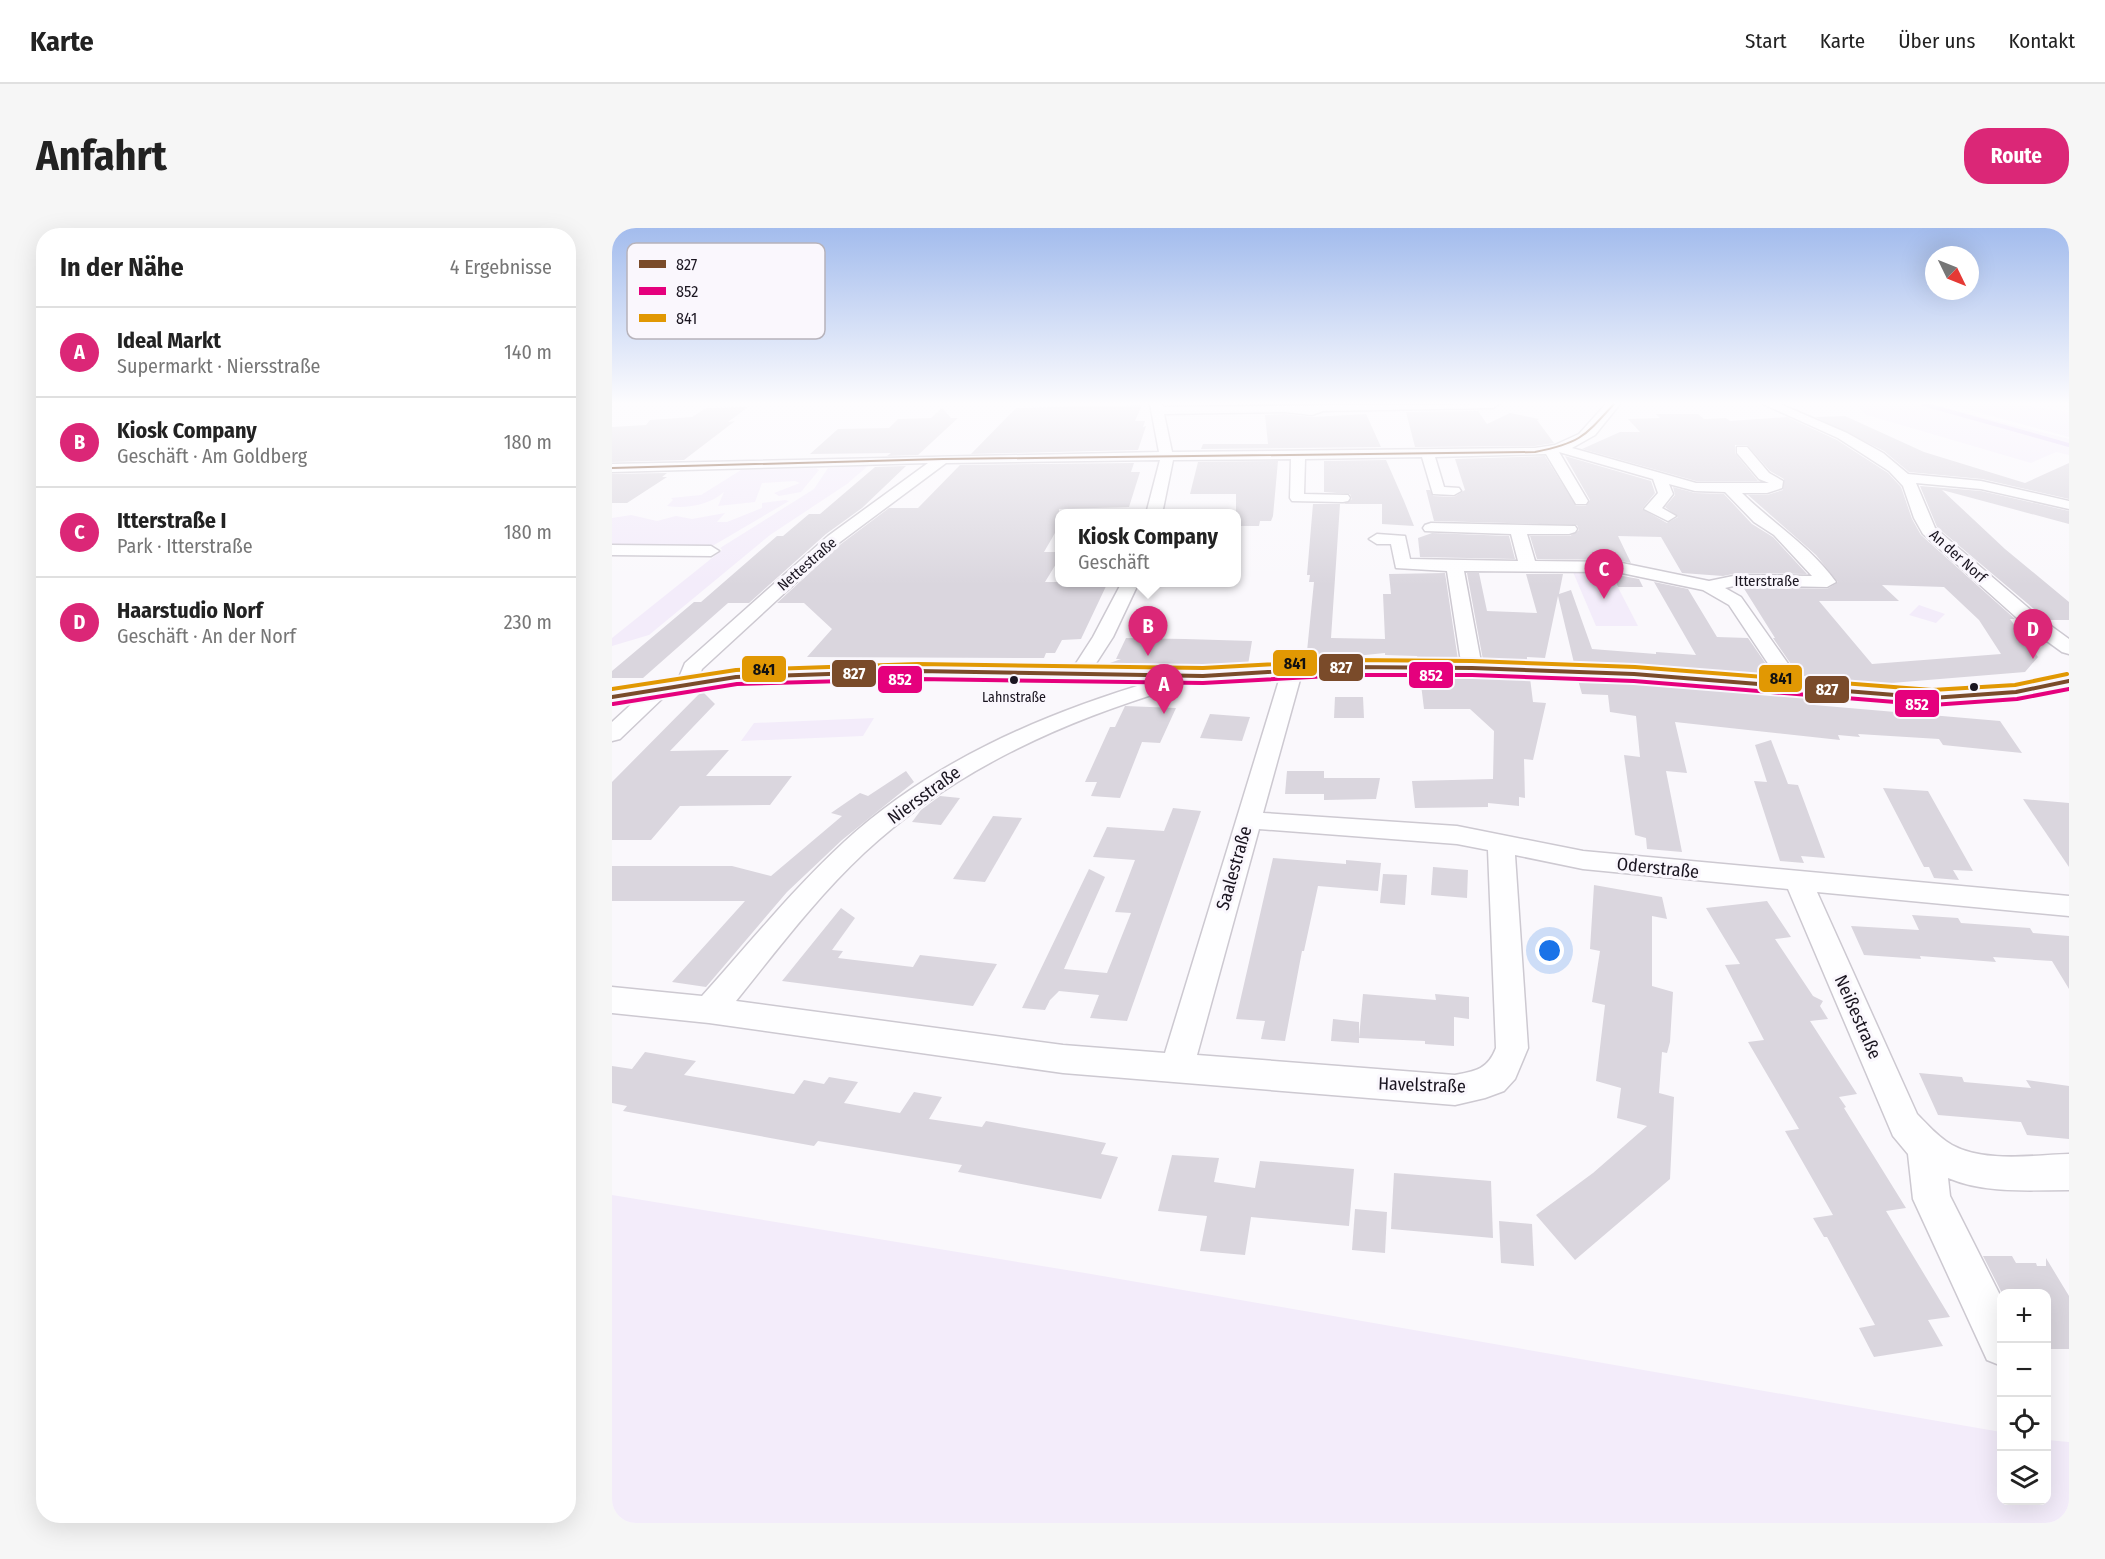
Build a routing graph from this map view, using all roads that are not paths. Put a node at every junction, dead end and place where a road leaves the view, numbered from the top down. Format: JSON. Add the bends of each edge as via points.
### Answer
{"nodes":[{"id":1,"x":781,"y":464,"type":"edge"},
{"id":2,"x":936,"y":464,"type":"edge"},
{"id":3,"x":1165,"y":464,"type":"edge"},
{"id":4,"x":1298,"y":464,"type":"edge"},
{"id":5,"x":1431,"y":464,"type":"edge"},
{"id":6,"x":1560,"y":464,"type":"edge"},
{"id":7,"x":1612,"y":464,"type":"edge"},
{"id":8,"x":1754,"y":464,"type":"edge"},
{"id":9,"x":1884,"y":464,"type":"edge"},
{"id":10,"x":615,"y":470,"type":"edge"},
{"id":11,"x":1659,"y":477,"type":"junction"},
{"id":12,"x":1904,"y":478,"type":"junction"},
{"id":13,"x":1730,"y":489,"type":"junction"},
{"id":14,"x":1454,"y":491,"type":"dead end"},
{"id":15,"x":1342,"y":498,"type":"dead end"},
{"id":16,"x":1581,"y":501,"type":"dead end"},
{"id":17,"x":2069,"y":505,"type":"edge"},
{"id":18,"x":1155,"y":509,"type":"edge"},
{"id":19,"x":1668,"y":516,"type":"dead end"},
{"id":20,"x":1431,"y":528,"type":"dead end"},
{"id":21,"x":1518,"y":529,"type":"junction"},
{"id":22,"x":1569,"y":529,"type":"dead end"},
{"id":23,"x":1377,"y":539,"type":"dead end"},
{"id":24,"x":612,"y":550,"type":"edge"},
{"id":25,"x":711,"y":551,"type":"dead end"},
{"id":26,"x":1455,"y":566,"type":"junction"},
{"id":27,"x":1528,"y":567,"type":"junction"},
{"id":28,"x":1709,"y":586,"type":"junction"},
{"id":29,"x":1128,"y":587,"type":"edge"},
{"id":30,"x":2069,"y":649,"type":"edge"},
{"id":31,"x":1472,"y":668,"type":"junction"},
{"id":32,"x":1292,"y":671,"type":"junction"},
{"id":33,"x":1080,"y":673,"type":"junction"},
{"id":34,"x":2069,"y":673,"type":"edge"},
{"id":35,"x":1203,"y":676,"type":"junction"},
{"id":36,"x":2069,"y":681,"type":"edge"},
{"id":37,"x":687,"y":684,"type":"junction"},
{"id":38,"x":661,"y":689,"type":"junction"},
{"id":39,"x":1793,"y":689,"type":"junction"},
{"id":40,"x":612,"y":697,"type":"edge"},
{"id":41,"x":612,"y":734,"type":"edge"},
{"id":42,"x":1248,"y":820,"type":"junction"},
{"id":43,"x":1501,"y":843,"type":"junction"},
{"id":44,"x":1798,"y":881,"type":"junction"},
{"id":45,"x":2069,"y":906,"type":"edge"},
{"id":46,"x":612,"y":1000,"type":"edge"},
{"id":47,"x":709,"y":1010,"type":"junction"},
{"id":48,"x":1177,"y":1066,"type":"junction"},
{"id":49,"x":1925,"y":1149,"type":"junction"},
{"id":50,"x":2069,"y":1172,"type":"edge"},
{"id":51,"x":2000,"y":1343,"type":"edge"}],
"edges":[{"from":1,"to":10,"type":"street"},
{"from":2,"to":37,"type":"street","name":"Nettestraße","via":[[834,539],[794,574],[692,667]]},
{"from":3,"to":18,"type":"street"},
{"from":4,"to":15,"type":"street","via":[[1297,498]]},
{"from":5,"to":14,"type":"street","via":[[1438,491]]},
{"from":6,"to":16,"type":"street"},
{"from":7,"to":11,"type":"street"},
{"from":8,"to":13,"type":"street","via":[[1778,484],[1767,489]]},
{"from":9,"to":12,"type":"street"},
{"from":11,"to":13,"type":"street","via":[[1695,487]]},
{"from":11,"to":19,"type":"street","via":[[1666,494],[1652,509]]},
{"from":12,"to":17,"type":"street","via":[[1982,485]]},
{"from":12,"to":30,"type":"street","name":"An der Norf","via":[[1911,486],[1921,522],[1929,531]]},
{"from":13,"to":28,"type":"street","name":"Itterstraße","via":[[1759,519],[1780,532],[1830,585],[1738,580]]},
{"from":20,"to":21,"type":"street"},
{"from":21,"to":22,"type":"street"},
{"from":21,"to":27,"type":"street"},
{"from":23,"to":26,"type":"street","name":"Itterstraße","via":[[1399,539],[1402,564]]},
{"from":24,"to":25,"type":"street"},
{"from":26,"to":27,"type":"street","name":"Itterstraße"},
{"from":26,"to":31,"type":"street"},
{"from":27,"to":28,"type":"street","name":"Itterstraße","via":[[1617,567]]},
{"from":28,"to":39,"type":"street","name":"Itterstraße","via":[[1735,601]]},
{"from":29,"to":33,"type":"street"},
{"from":30,"to":34,"type":"street","via":[[2057,655]]},
{"from":31,"to":32,"type":"street"},
{"from":31,"to":39,"type":"street","via":[[1634,674]]},
{"from":32,"to":35,"type":"street"},
{"from":32,"to":42,"type":"street","name":"Saalestraße"},
{"from":33,"to":35,"type":"street"},
{"from":33,"to":37,"type":"street","via":[[787,674]]},
{"from":35,"to":47,"type":"street","name":"Niersstraße","via":[[1110,701],[1001,746],[956,771],[889,819],[820,882]]},
{"from":36,"to":39,"type":"street","via":[[2016,692],[1932,698]]},
{"from":37,"to":38,"type":"street"},
{"from":38,"to":40,"type":"street"},
{"from":38,"to":41,"type":"street"},
{"from":42,"to":43,"type":"street","name":"Oderstraße"},
{"from":42,"to":48,"type":"street","name":"Saalestraße"},
{"from":43,"to":44,"type":"street","name":"Oderstraße","via":[[1583,860]]},
{"from":43,"to":48,"type":"street","name":"Havelstraße","via":[[1512,1048],[1507,1068],[1487,1084],[1455,1090]]},
{"from":44,"to":45,"type":"street","name":"Oderstraße"},
{"from":44,"to":49,"type":"street","name":"Neißestraße","via":[[1905,1125]]},
{"from":46,"to":47,"type":"street"},
{"from":47,"to":48,"type":"street","via":[[1063,1059]]},
{"from":49,"to":50,"type":"street","name":"Neißestraße","via":[[1975,1171]]},
{"from":49,"to":51,"type":"street","via":[[1932,1199]]}]}
